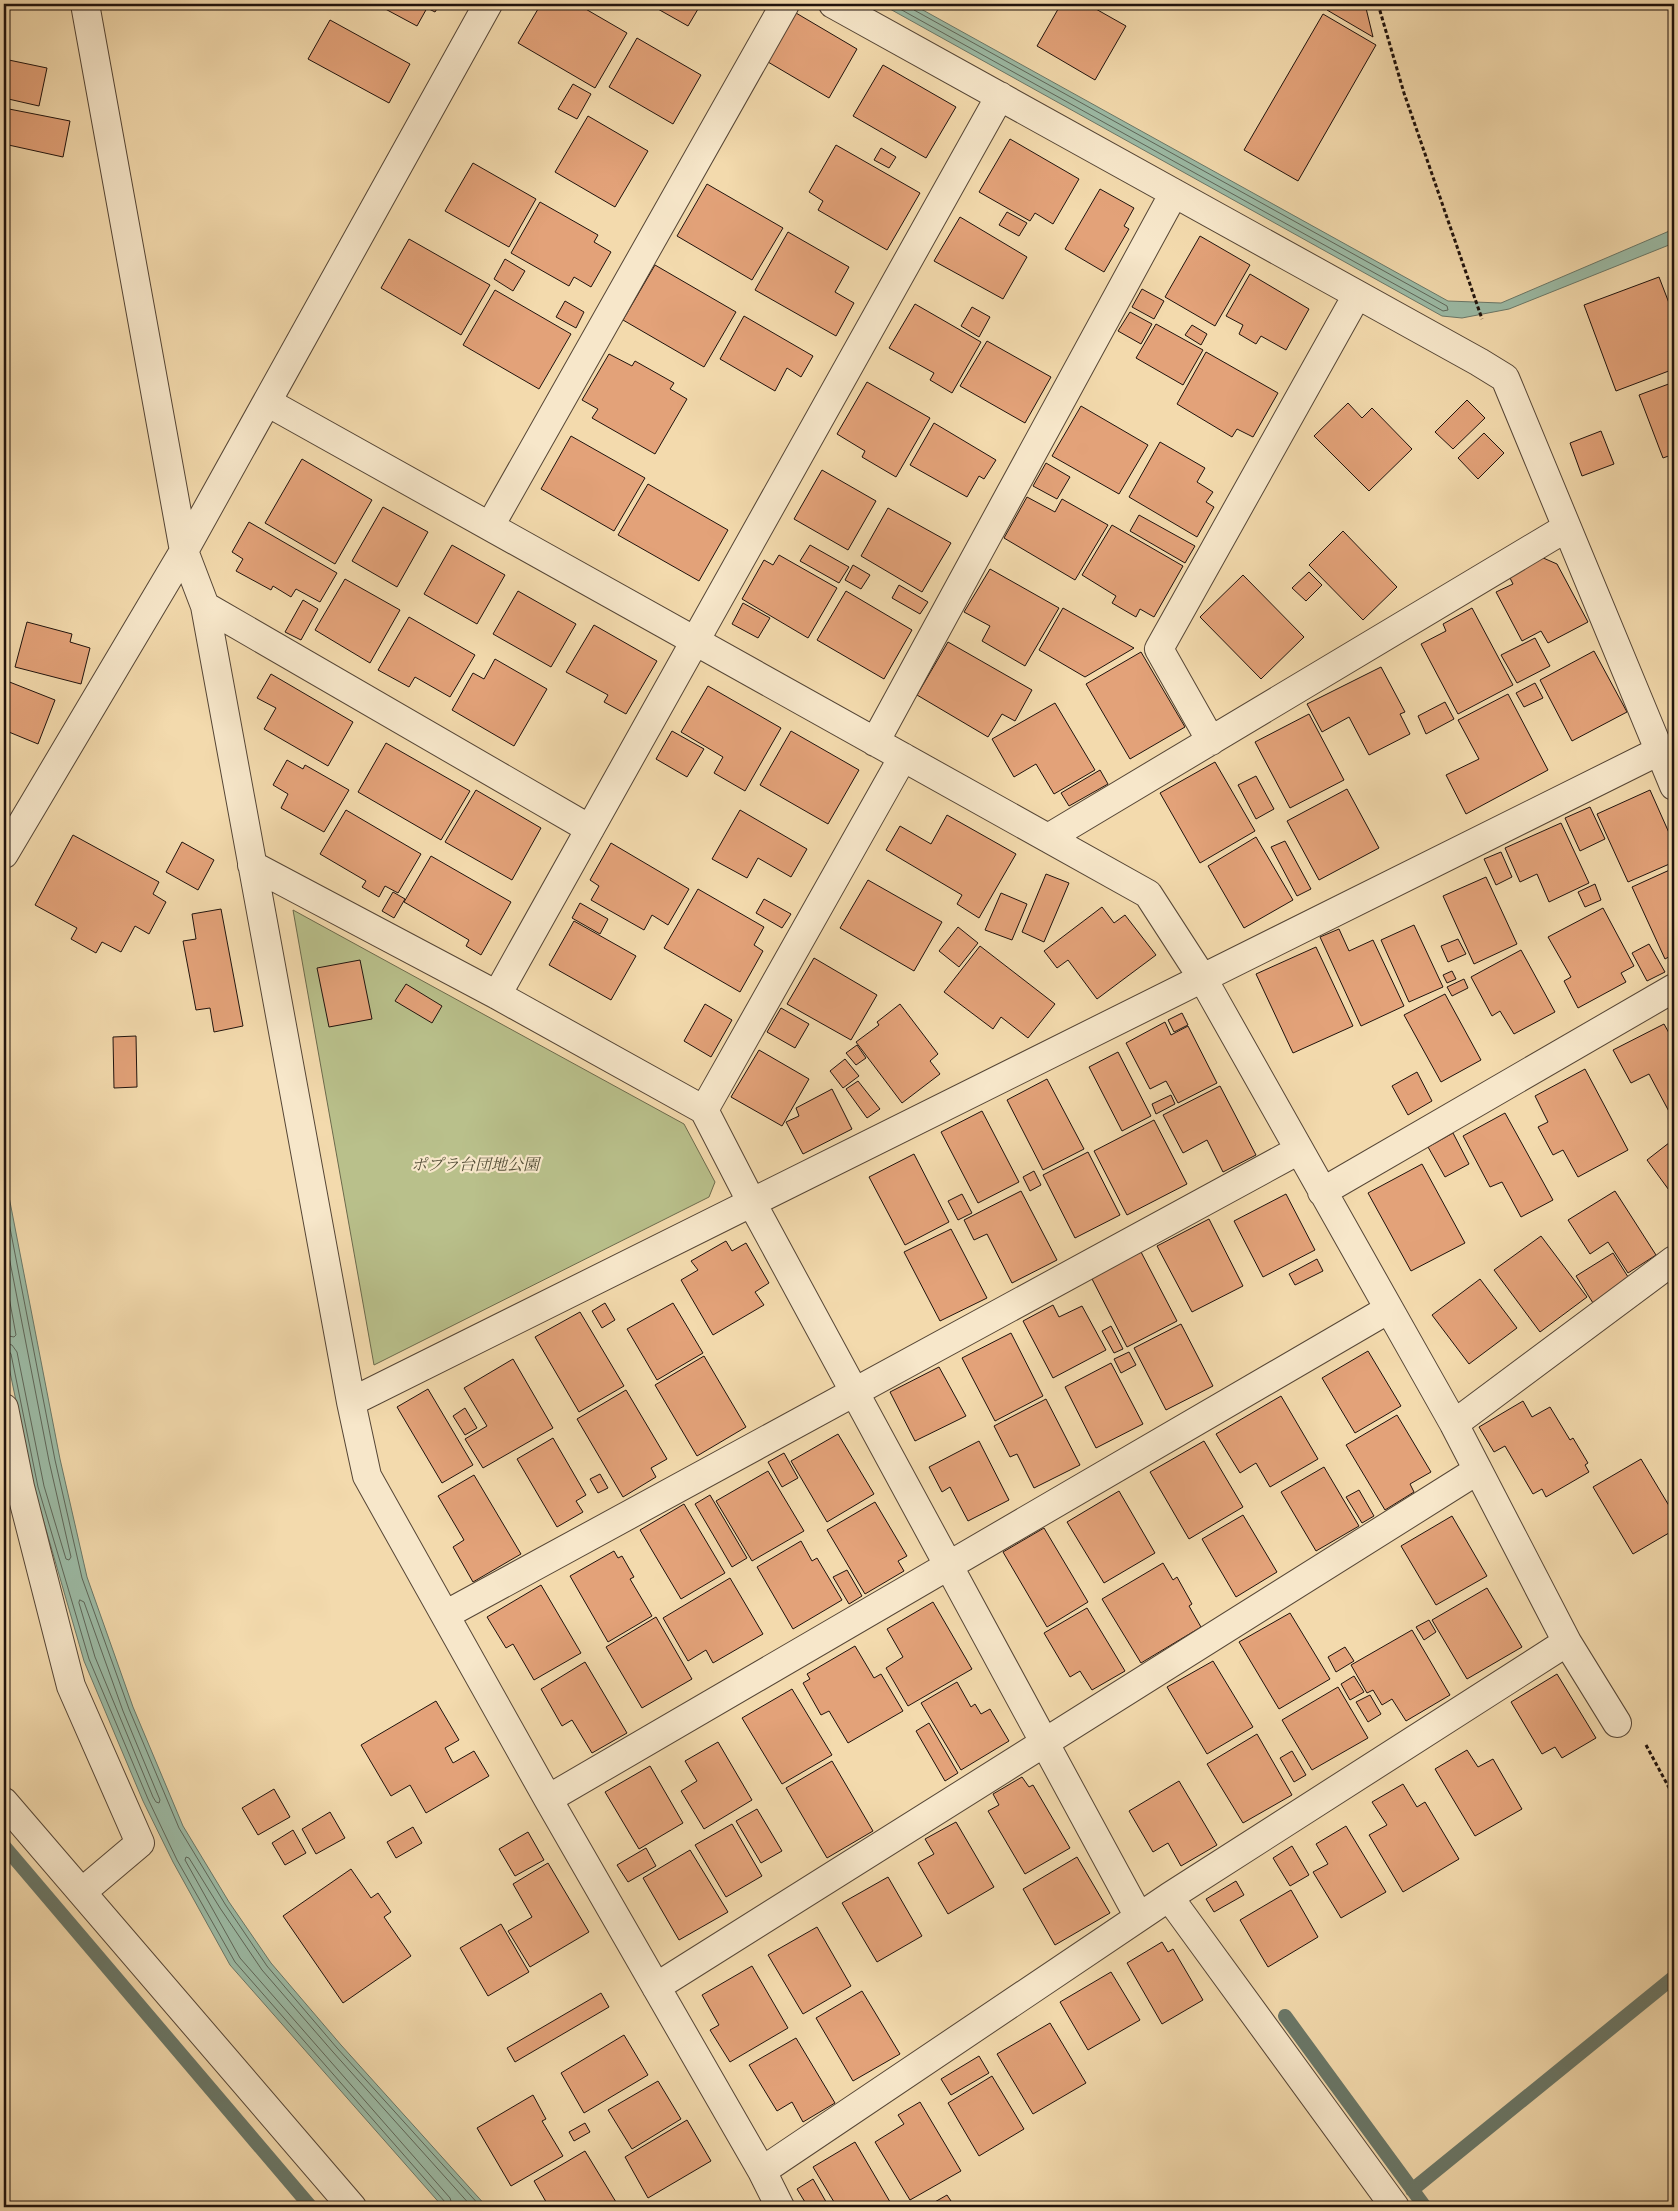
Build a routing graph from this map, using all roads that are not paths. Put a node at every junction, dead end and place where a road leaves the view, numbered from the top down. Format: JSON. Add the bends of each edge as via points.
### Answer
{"nodes":[{"id":1,"x":85,"y":4,"type":"edge"},
{"id":2,"x":488,"y":4,"type":"edge"},
{"id":3,"x":785,"y":4,"type":"edge"},
{"id":4,"x":833,"y":4,"type":"edge"},
{"id":5,"x":1000,"y":96,"type":"junction"},
{"id":6,"x":1174,"y":193,"type":"junction"},
{"id":7,"x":1357,"y":295,"type":"junction"},
{"id":8,"x":267,"y":402,"type":"junction"},
{"id":9,"x":490,"y":526,"type":"junction"},
{"id":10,"x":1566,"y":528,"type":"junction"},
{"id":11,"x":184,"y":551,"type":"junction"},
{"id":12,"x":205,"y":606,"type":"junction"},
{"id":13,"x":695,"y":641,"type":"junction"},
{"id":14,"x":1211,"y":741,"type":"junction"},
{"id":15,"x":875,"y":742,"type":"junction"},
{"id":16,"x":1659,"y":751,"type":"junction"},
{"id":17,"x":903,"y":757,"type":"junction"},
{"id":18,"x":1674,"y":786,"type":"edge"},
{"id":19,"x":590,"y":829,"type":"junction"},
{"id":20,"x":1048,"y":838,"type":"junction"},
{"id":21,"x":4,"y":854,"type":"edge"},
{"id":22,"x":252,"y":865,"type":"junction"},
{"id":23,"x":1203,"y":979,"type":"junction"},
{"id":24,"x":1674,"y":988,"type":"edge"},
{"id":25,"x":497,"y":996,"type":"junction"},
{"id":26,"x":704,"y":1110,"type":"junction"},
{"id":27,"x":1299,"y":1150,"type":"junction"},
{"id":28,"x":1322,"y":1192,"type":"junction"},
{"id":29,"x":752,"y":1204,"type":"junction"},
{"id":30,"x":1674,"y":1260,"type":"edge"},
{"id":31,"x":1389,"y":1309,"type":"junction"},
{"id":32,"x":854,"y":1391,"type":"junction"},
{"id":33,"x":351,"y":1402,"type":"junction"},
{"id":34,"x":4,"y":1408,"type":"edge"},
{"id":35,"x":1454,"y":1424,"type":"junction"},
{"id":36,"x":1478,"y":1470,"type":"junction"},
{"id":37,"x":949,"y":1566,"type":"junction"},
{"id":38,"x":445,"y":1615,"type":"junction"},
{"id":39,"x":1567,"y":1642,"type":"junction"},
{"id":40,"x":1617,"y":1722,"type":"road end"},
{"id":41,"x":1044,"y":1743,"type":"junction"},
{"id":42,"x":548,"y":1800,"type":"junction"},
{"id":43,"x":4,"y":1802,"type":"edge"},
{"id":44,"x":82,"y":1892,"type":"junction"},
{"id":45,"x":1169,"y":1897,"type":"junction"},
{"id":46,"x":1139,"y":1917,"type":"junction"},
{"id":47,"x":656,"y":1987,"type":"junction"},
{"id":48,"x":762,"y":2171,"type":"junction"},
{"id":49,"x":352,"y":2207,"type":"edge"},
{"id":50,"x":780,"y":2207,"type":"edge"},
{"id":51,"x":1395,"y":2207,"type":"edge"}],
"edges":[{"from":1,"to":11,"type":"street"},
{"from":2,"to":8,"type":"street"},
{"from":3,"to":9,"type":"street"},
{"from":4,"to":5,"type":"street"},
{"from":5,"to":6,"type":"street"},
{"from":5,"to":13,"type":"street"},
{"from":6,"to":7,"type":"street"},
{"from":6,"to":15,"type":"street"},
{"from":7,"to":10,"type":"street","via":[[1504,378]]},
{"from":7,"to":14,"type":"street","via":[[1159,649]]},
{"from":8,"to":9,"type":"street"},
{"from":8,"to":11,"type":"street"},
{"from":9,"to":13,"type":"street"},
{"from":10,"to":14,"type":"street"},
{"from":10,"to":16,"type":"street"},
{"from":11,"to":12,"type":"street"},
{"from":11,"to":21,"type":"street"},
{"from":12,"to":19,"type":"street"},
{"from":12,"to":22,"type":"street"},
{"from":13,"to":15,"type":"street"},
{"from":13,"to":19,"type":"street"},
{"from":14,"to":20,"type":"street"},
{"from":15,"to":17,"type":"street"},
{"from":16,"to":18,"type":"street"},
{"from":16,"to":23,"type":"street"},
{"from":17,"to":20,"type":"street"},
{"from":17,"to":26,"type":"street"},
{"from":19,"to":25,"type":"street"},
{"from":20,"to":23,"type":"street","via":[[1148,894]]},
{"from":22,"to":25,"type":"street"},
{"from":22,"to":33,"type":"street"},
{"from":23,"to":27,"type":"street"},
{"from":23,"to":29,"type":"street"},
{"from":24,"to":28,"type":"street"},
{"from":25,"to":26,"type":"street"},
{"from":26,"to":29,"type":"street"},
{"from":27,"to":28,"type":"street"},
{"from":27,"to":32,"type":"street"},
{"from":28,"to":31,"type":"street"},
{"from":29,"to":32,"type":"street"},
{"from":29,"to":33,"type":"street"},
{"from":30,"to":35,"type":"street"},
{"from":31,"to":35,"type":"street"},
{"from":31,"to":37,"type":"street"},
{"from":32,"to":37,"type":"street"},
{"from":32,"to":38,"type":"street"},
{"from":33,"to":38,"type":"street","via":[[367,1476]]},
{"from":34,"to":44,"type":"street","via":[[20,1487],[71,1686],[140,1843]]},
{"from":35,"to":36,"type":"street"},
{"from":36,"to":39,"type":"street"},
{"from":36,"to":41,"type":"street"},
{"from":37,"to":41,"type":"street"},
{"from":37,"to":42,"type":"street"},
{"from":38,"to":42,"type":"street"},
{"from":39,"to":40,"type":"street"},
{"from":39,"to":45,"type":"street"},
{"from":41,"to":46,"type":"street"},
{"from":41,"to":47,"type":"street"},
{"from":42,"to":47,"type":"street"},
{"from":43,"to":44,"type":"street"},
{"from":44,"to":49,"type":"street"},
{"from":45,"to":46,"type":"street"},
{"from":45,"to":51,"type":"street"},
{"from":46,"to":48,"type":"street"},
{"from":47,"to":48,"type":"street"},
{"from":48,"to":50,"type":"street"}]}
